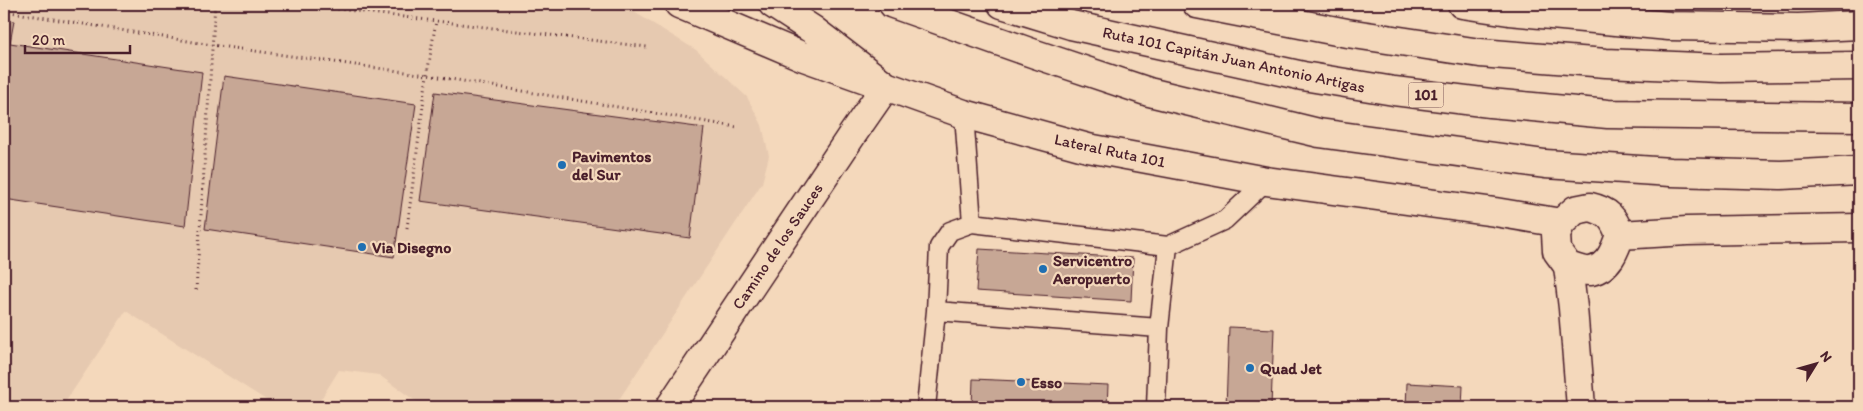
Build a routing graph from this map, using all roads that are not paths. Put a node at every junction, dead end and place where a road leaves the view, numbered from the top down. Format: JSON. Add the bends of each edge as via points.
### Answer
{"nodes":[{"id":1,"x":679,"y":4,"type":"edge"},
{"id":2,"x":773,"y":4,"type":"edge"},
{"id":3,"x":893,"y":4,"type":"edge"},
{"id":4,"x":1002,"y":4,"type":"edge"},
{"id":5,"x":1197,"y":4,"type":"edge"},
{"id":6,"x":1462,"y":4,"type":"edge"},
{"id":7,"x":1859,"y":25,"type":"edge"},
{"id":8,"x":1859,"y":66,"type":"edge"},
{"id":9,"x":886,"y":86,"type":"junction"},
{"id":10,"x":964,"y":114,"type":"junction"},
{"id":11,"x":1859,"y":116,"type":"edge"},
{"id":12,"x":1859,"y":171,"type":"edge"},
{"id":13,"x":1266,"y":181,"type":"junction"},
{"id":14,"x":1561,"y":223,"type":"junction"},
{"id":15,"x":972,"y":224,"type":"junction"},
{"id":16,"x":1859,"y":228,"type":"edge"},
{"id":17,"x":1620,"y":235,"type":"junction"},
{"id":18,"x":1168,"y":246,"type":"junction"},
{"id":19,"x":1579,"y":269,"type":"junction"},
{"id":20,"x":936,"y":311,"type":"junction"},
{"id":21,"x":1159,"y":328,"type":"junction"},
{"id":22,"x":670,"y":407,"type":"edge"},
{"id":23,"x":926,"y":407,"type":"edge"},
{"id":24,"x":1156,"y":407,"type":"edge"},
{"id":25,"x":1581,"y":407,"type":"edge"}],
"edges":[{"from":1,"to":9,"type":"main road","name":"Lateral Ruta 101"},
{"from":2,"to":9,"type":"main road"},
{"from":3,"to":12,"type":"main road","via":[[1149,92],[1319,133],[1545,164],[1782,175]]},
{"from":4,"to":11,"type":"main road","name":"Ruta 101 Capitán Juan Antonio Artigas","number":"101","via":[[1071,25],[1303,76],[1394,91],[1608,114]]},
{"from":5,"to":8,"type":"main road","via":[[1347,33],[1480,53],[1721,68]]},
{"from":6,"to":7,"type":"main road","via":[[1669,26],[1798,28]]},
{"from":9,"to":10,"type":"main road","name":"Lateral Ruta 101"},
{"from":9,"to":22,"type":"main road","name":"Camino de los Sauces"},
{"from":10,"to":13,"type":"main road","name":"Lateral Ruta 101","via":[[1088,148]]},
{"from":10,"to":15,"type":"lane"},
{"from":13,"to":14,"type":"main road","name":"Lateral Ruta 101"},
{"from":13,"to":18,"type":"lane","via":[[1225,220]]},
{"from":14,"to":17,"type":"main road","via":[[1574,210],[1590,207],[1604,210],[1616,223]]},
{"from":14,"to":19,"type":"main road","via":[[1556,234],[1557,250]]},
{"from":15,"to":18,"type":"lane"},
{"from":15,"to":20,"type":"lane","via":[[950,232],[939,247]]},
{"from":16,"to":17,"type":"main road"},
{"from":17,"to":19,"type":"main road","via":[[1612,257],[1599,268]]},
{"from":18,"to":21,"type":"lane"},
{"from":19,"to":25,"type":"main road","via":[[1573,308]]},
{"from":20,"to":21,"type":"lane"},
{"from":20,"to":23,"type":"lane"},
{"from":21,"to":24,"type":"lane"}]}
